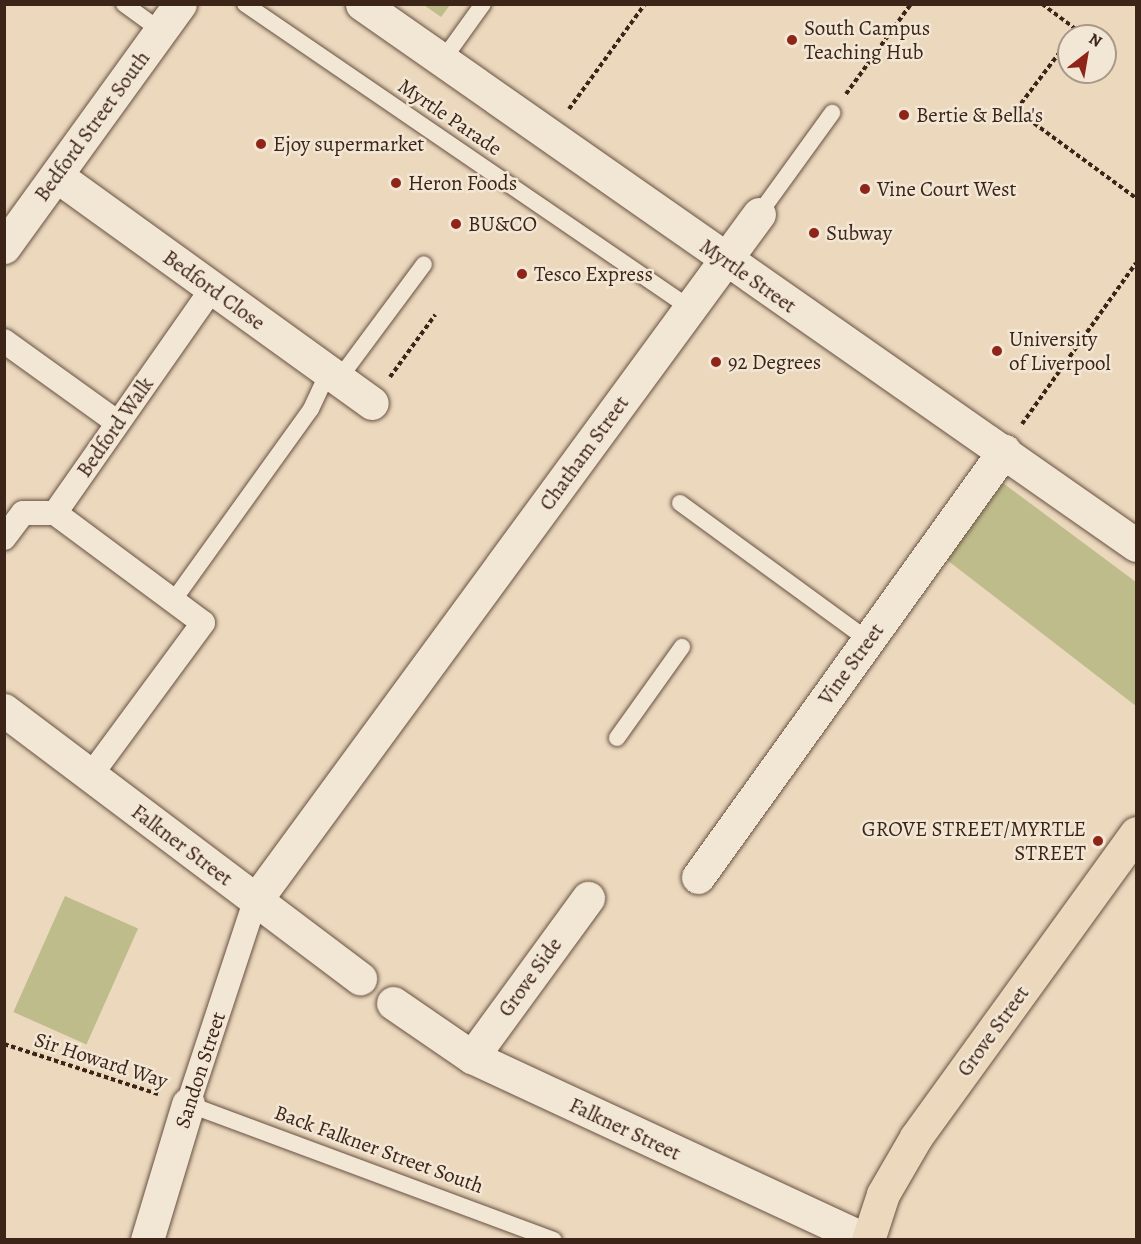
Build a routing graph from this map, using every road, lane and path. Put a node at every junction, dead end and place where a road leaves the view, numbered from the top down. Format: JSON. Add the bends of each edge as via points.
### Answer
{"nodes":[{"id":1,"x":124,"y":4,"type":"edge"},
{"id":2,"x":180,"y":4,"type":"edge"},
{"id":3,"x":245,"y":4,"type":"edge"},
{"id":4,"x":362,"y":4,"type":"edge"},
{"id":5,"x":483,"y":4,"type":"edge"},
{"id":6,"x":645,"y":4,"type":"edge"},
{"id":7,"x":911,"y":4,"type":"edge"},
{"id":8,"x":1042,"y":4,"type":"edge"},
{"id":9,"x":1069,"y":24,"type":"edge"},
{"id":10,"x":161,"y":31,"type":"junction"},
{"id":11,"x":1057,"y":55,"type":"edge"},
{"id":12,"x":442,"y":61,"type":"junction"},
{"id":13,"x":832,"y":112,"type":"joint"},
{"id":14,"x":549,"y":137,"type":"junction"},
{"id":15,"x":57,"y":176,"type":"junction"},
{"id":16,"x":1137,"y":198,"type":"edge"},
{"id":17,"x":759,"y":214,"type":"joint"},
{"id":18,"x":4,"y":248,"type":"edge"},
{"id":19,"x":724,"y":261,"type":"junction"},
{"id":20,"x":1137,"y":263,"type":"edge"},
{"id":21,"x":424,"y":264,"type":"dead end"},
{"id":22,"x":212,"y":289,"type":"junction"},
{"id":23,"x":690,"y":308,"type":"junction"},
{"id":24,"x":435,"y":315,"type":"dead end"},
{"id":25,"x":4,"y":341,"type":"edge"},
{"id":26,"x":333,"y":376,"type":"junction"},
{"id":27,"x":372,"y":402,"type":"joint"},
{"id":28,"x":118,"y":423,"type":"junction"},
{"id":29,"x":1004,"y":451,"type":"junction"},
{"id":30,"x":680,"y":503,"type":"dead end"},
{"id":31,"x":55,"y":513,"type":"junction"},
{"id":32,"x":4,"y":538,"type":"edge"},
{"id":33,"x":1137,"y":544,"type":"edge"},
{"id":34,"x":173,"y":600,"type":"junction"},
{"id":35,"x":868,"y":640,"type":"junction"},
{"id":36,"x":682,"y":647,"type":"dead end"},
{"id":37,"x":4,"y":710,"type":"edge"},
{"id":38,"x":617,"y":738,"type":"dead end"},
{"id":39,"x":90,"y":776,"type":"junction"},
{"id":40,"x":1137,"y":833,"type":"edge"},
{"id":41,"x":698,"y":877,"type":"dead end"},
{"id":42,"x":588,"y":898,"type":"dead end"},
{"id":43,"x":255,"y":901,"type":"junction"},
{"id":44,"x":360,"y":978,"type":"dead end"},
{"id":45,"x":393,"y":1004,"type":"dead end"},
{"id":46,"x":4,"y":1044,"type":"edge"},
{"id":47,"x":472,"y":1057,"type":"junction"},
{"id":48,"x":188,"y":1104,"type":"junction"},
{"id":49,"x":147,"y":1239,"type":"edge"},
{"id":50,"x":554,"y":1239,"type":"edge"},
{"id":51,"x":867,"y":1239,"type":"edge"}],
"edges":[{"from":1,"to":10,"type":"lane"},
{"from":2,"to":10,"type":"street","name":"Bedford Street South"},
{"from":3,"to":23,"type":"lane","name":"Myrtle Parade"},
{"from":4,"to":12,"type":"street","name":"Myrtle Street"},
{"from":5,"to":12,"type":"lane"},
{"from":6,"to":14,"type":"path"},
{"from":7,"to":13,"type":"path"},
{"from":8,"to":9,"type":"path"},
{"from":10,"to":15,"type":"street","name":"Bedford Street South"},
{"from":11,"to":16,"type":"path","via":[[1016,110]]},
{"from":12,"to":14,"type":"street","name":"Myrtle Street"},
{"from":13,"to":17,"type":"lane","name":"Chatham Street"},
{"from":14,"to":19,"type":"street","name":"Myrtle Street"},
{"from":15,"to":18,"type":"street","name":"Bedford Street South"},
{"from":15,"to":22,"type":"street","name":"Bedford Close"},
{"from":17,"to":19,"type":"street","name":"Chatham Street"},
{"from":19,"to":23,"type":"street","name":"Chatham Street"},
{"from":19,"to":29,"type":"street","name":"Myrtle Street"},
{"from":20,"to":29,"type":"path"},
{"from":21,"to":26,"type":"lane"},
{"from":22,"to":26,"type":"street","name":"Bedford Close"},
{"from":22,"to":28,"type":"street","name":"Bedford Walk"},
{"from":23,"to":43,"type":"street","name":"Chatham Street"},
{"from":24,"to":27,"type":"path"},
{"from":25,"to":28,"type":"street"},
{"from":26,"to":27,"type":"street","name":"Bedford Close"},
{"from":26,"to":34,"type":"lane"},
{"from":28,"to":31,"type":"street","name":"Bedford Walk"},
{"from":29,"to":33,"type":"street","name":"Myrtle Street"},
{"from":29,"to":35,"type":"street","name":"Vine Street"},
{"from":30,"to":35,"type":"lane"},
{"from":31,"to":32,"type":"street","via":[[23,513]]},
{"from":31,"to":34,"type":"street"},
{"from":34,"to":39,"type":"street","via":[[203,623]]},
{"from":35,"to":41,"type":"street","name":"Vine Street"},
{"from":36,"to":38,"type":"lane"},
{"from":37,"to":39,"type":"street","name":"Falkner Street"},
{"from":39,"to":43,"type":"street","name":"Falkner Street"},
{"from":40,"to":51,"type":"main road","name":"Grove Street","via":[[916,1137],[883,1194]]},
{"from":42,"to":47,"type":"street","name":"Grove Side"},
{"from":43,"to":44,"type":"street","name":"Falkner Street"},
{"from":43,"to":48,"type":"street","name":"Sandon Street"},
{"from":45,"to":47,"type":"street","name":"Falkner Street"},
{"from":46,"to":48,"type":"path","name":"Sir Howard Way"},
{"from":47,"to":51,"type":"street","name":"Falkner Street"},
{"from":48,"to":49,"type":"street","name":"Sandon Street"},
{"from":48,"to":50,"type":"lane","name":"Back Falkner Street South"}]}
